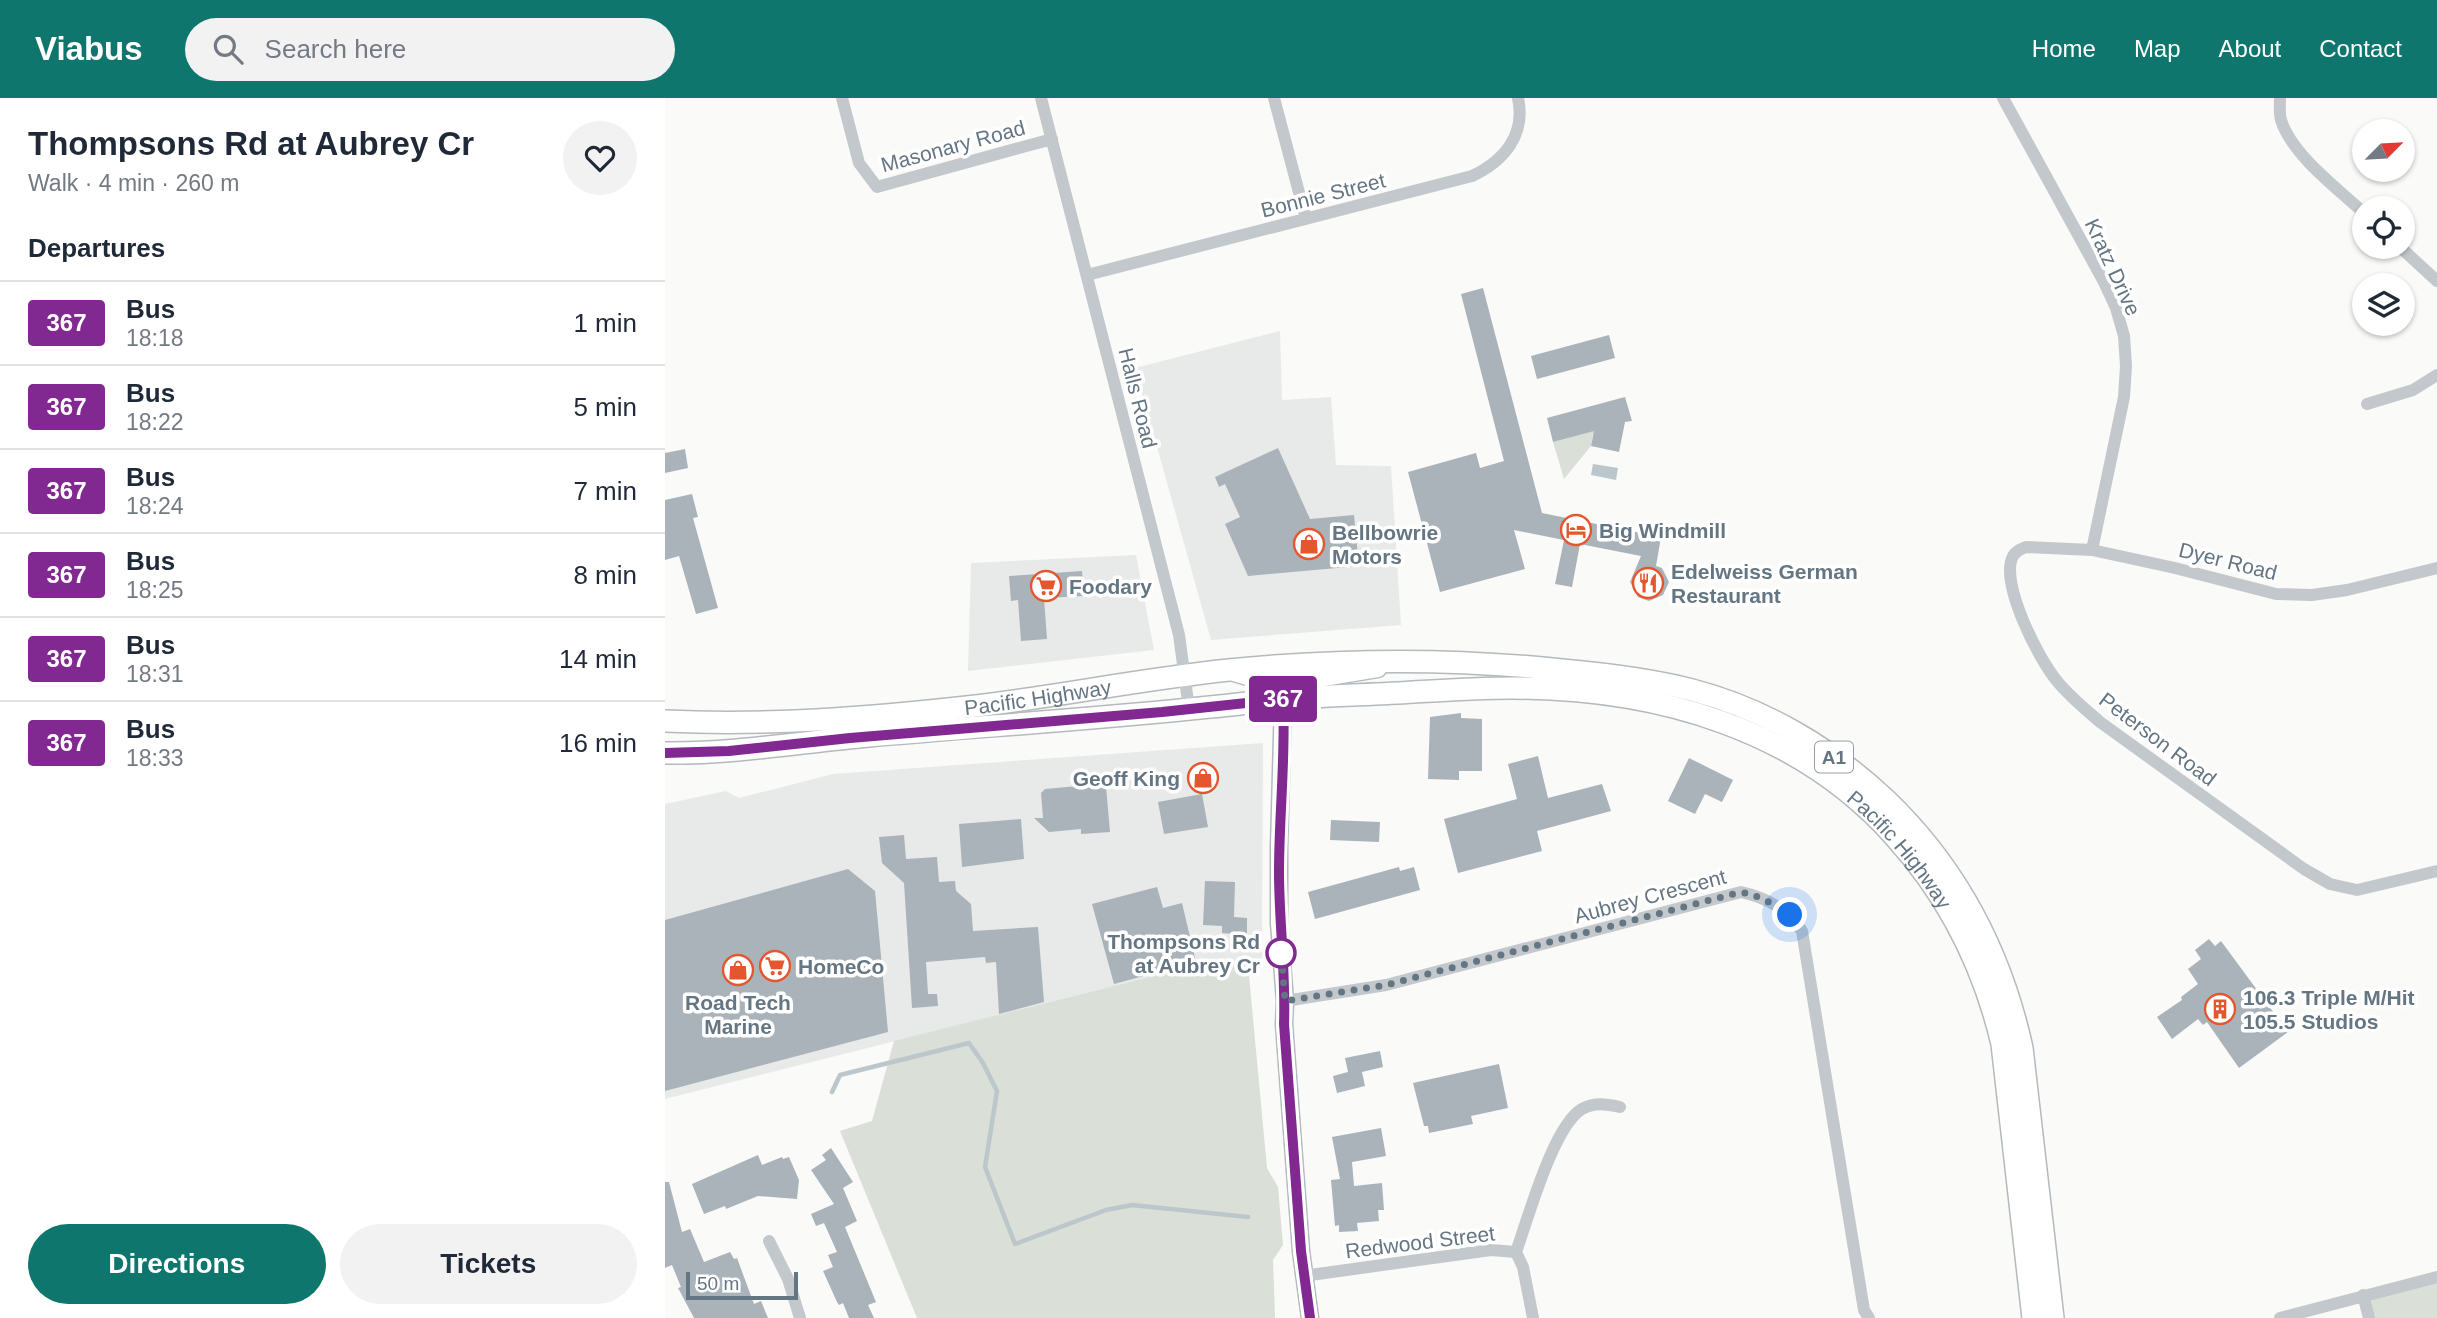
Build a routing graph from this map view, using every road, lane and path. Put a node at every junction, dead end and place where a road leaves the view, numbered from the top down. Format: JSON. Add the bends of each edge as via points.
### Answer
{"nodes":[{"id":1,"x":842,"y":98,"type":"edge"},
{"id":2,"x":1041,"y":98,"type":"edge"},
{"id":3,"x":1274,"y":98,"type":"edge"},
{"id":4,"x":1518,"y":98,"type":"edge"},
{"id":5,"x":2003,"y":98,"type":"edge"},
{"id":6,"x":2280,"y":98,"type":"edge"},
{"id":7,"x":1052,"y":139,"type":"junction"},
{"id":8,"x":2352,"y":202,"type":"edge"},
{"id":9,"x":1306,"y":219,"type":"junction"},
{"id":10,"x":2413,"y":259,"type":"edge"},
{"id":11,"x":1087,"y":275,"type":"junction"},
{"id":12,"x":2437,"y":281,"type":"edge"},
{"id":13,"x":2437,"y":375,"type":"edge"},
{"id":14,"x":2367,"y":404,"type":"dead end"},
{"id":15,"x":2092,"y":550,"type":"junction"},
{"id":16,"x":2437,"y":568,"type":"edge"},
{"id":17,"x":1410,"y":661,"type":"junction"},
{"id":18,"x":1225,"y":671,"type":"junction"},
{"id":19,"x":1185,"y":676,"type":"junction"},
{"id":20,"x":1283,"y":699,"type":"junction"},
{"id":21,"x":1189,"y":709,"type":"junction"},
{"id":22,"x":665,"y":720,"type":"edge"},
{"id":23,"x":665,"y":753,"type":"edge"},
{"id":24,"x":2437,"y":871,"type":"edge"},
{"id":25,"x":1285,"y":1001,"type":"junction"},
{"id":26,"x":1620,"y":1107,"type":"dead end"},
{"id":27,"x":769,"y":1241,"type":"dead end"},
{"id":28,"x":1516,"y":1252,"type":"junction"},
{"id":29,"x":1303,"y":1276,"type":"junction"},
{"id":30,"x":2437,"y":1277,"type":"edge"},
{"id":31,"x":2363,"y":1295,"type":"junction"},
{"id":32,"x":1865,"y":1315,"type":"edge"},
{"id":33,"x":800,"y":1318,"type":"edge"},
{"id":34,"x":1310,"y":1318,"type":"edge"},
{"id":35,"x":1533,"y":1318,"type":"edge"},
{"id":36,"x":2033,"y":1318,"type":"edge"},
{"id":37,"x":2053,"y":1318,"type":"edge"},
{"id":38,"x":2280,"y":1318,"type":"edge"},
{"id":39,"x":2369,"y":1318,"type":"edge"}],
"edges":[{"from":1,"to":7,"type":"street","name":"Masonary Road","via":[[859,163],[877,187]]},
{"from":2,"to":7,"type":"street","name":"Halls Road"},
{"from":3,"to":9,"type":"street"},
{"from":4,"to":9,"type":"street","name":"Bonnie Street","via":[[1517,134],[1489,168],[1454,183]]},
{"from":5,"to":15,"type":"street","name":"Kratz Drive","via":[[2104,282],[2124,336],[2124,397]]},
{"from":6,"to":8,"type":"street","via":[[2280,118],[2288,135]]},
{"from":7,"to":11,"type":"street","name":"Halls Road"},
{"from":9,"to":11,"type":"street","name":"Bonnie Street"},
{"from":10,"to":12,"type":"street"},
{"from":11,"to":19,"type":"street","name":"Halls Road","via":[[1179,635]]},
{"from":13,"to":14,"type":"street","via":[[2413,390]]},
{"from":15,"to":16,"type":"street","name":"Dyer Road","via":[[2276,594],[2347,590]]},
{"from":15,"to":24,"type":"street","name":"Peterson Road","via":[[2026,547],[2012,557],[2010,566],[2028,633],[2056,680],[2075,700],[2168,772],[2330,884],[2357,890]]},
{"from":17,"to":18,"type":"highway","name":"Pacific Highway","number":"A1"},
{"from":17,"to":20,"type":"street","name":"Pacific Highway","via":[[1311,679]]},
{"from":17,"to":37,"type":"highway","name":"Pacific Highway","number":"A1","via":[[1535,666],[1693,690],[1800,735],[1843,763],[1899,813],[1968,904],[2013,1007],[2026,1076]]},
{"from":18,"to":19,"type":"highway","name":"Pacific Highway","number":"A1"},
{"from":18,"to":20,"type":"street","via":[[1271,684]]},
{"from":19,"to":21,"type":"street","name":"Halls Road"},
{"from":19,"to":22,"type":"highway","name":"Pacific Highway","number":"A1","via":[[886,715],[780,722]]},
{"from":20,"to":21,"type":"highway","name":"Pacific Highway","number":"A1"},
{"from":20,"to":25,"type":"street","via":[[1279,923]]},
{"from":20,"to":36,"type":"highway","name":"Pacific Highway","number":"A1","via":[[1517,687],[1659,703],[1760,735],[1808,762],[1865,806],[1912,855],[1949,909],[1994,1009],[2008,1079]]},
{"from":21,"to":23,"type":"highway","name":"Pacific Highway","number":"A1"},
{"from":25,"to":29,"type":"street"},
{"from":25,"to":32,"type":"street","name":"Aubrey Crescent","via":[[1386,985],[1741,892],[1774,904],[1802,931]]},
{"from":26,"to":28,"type":"street","via":[[1592,1104],[1570,1119],[1558,1137]]},
{"from":27,"to":33,"type":"street"},
{"from":28,"to":29,"type":"street","name":"Redwood Street","via":[[1492,1250]]},
{"from":28,"to":35,"type":"street","name":"Redwood Street"},
{"from":29,"to":34,"type":"street"},
{"from":30,"to":31,"type":"street"},
{"from":31,"to":38,"type":"street"},
{"from":31,"to":39,"type":"street"}]}
